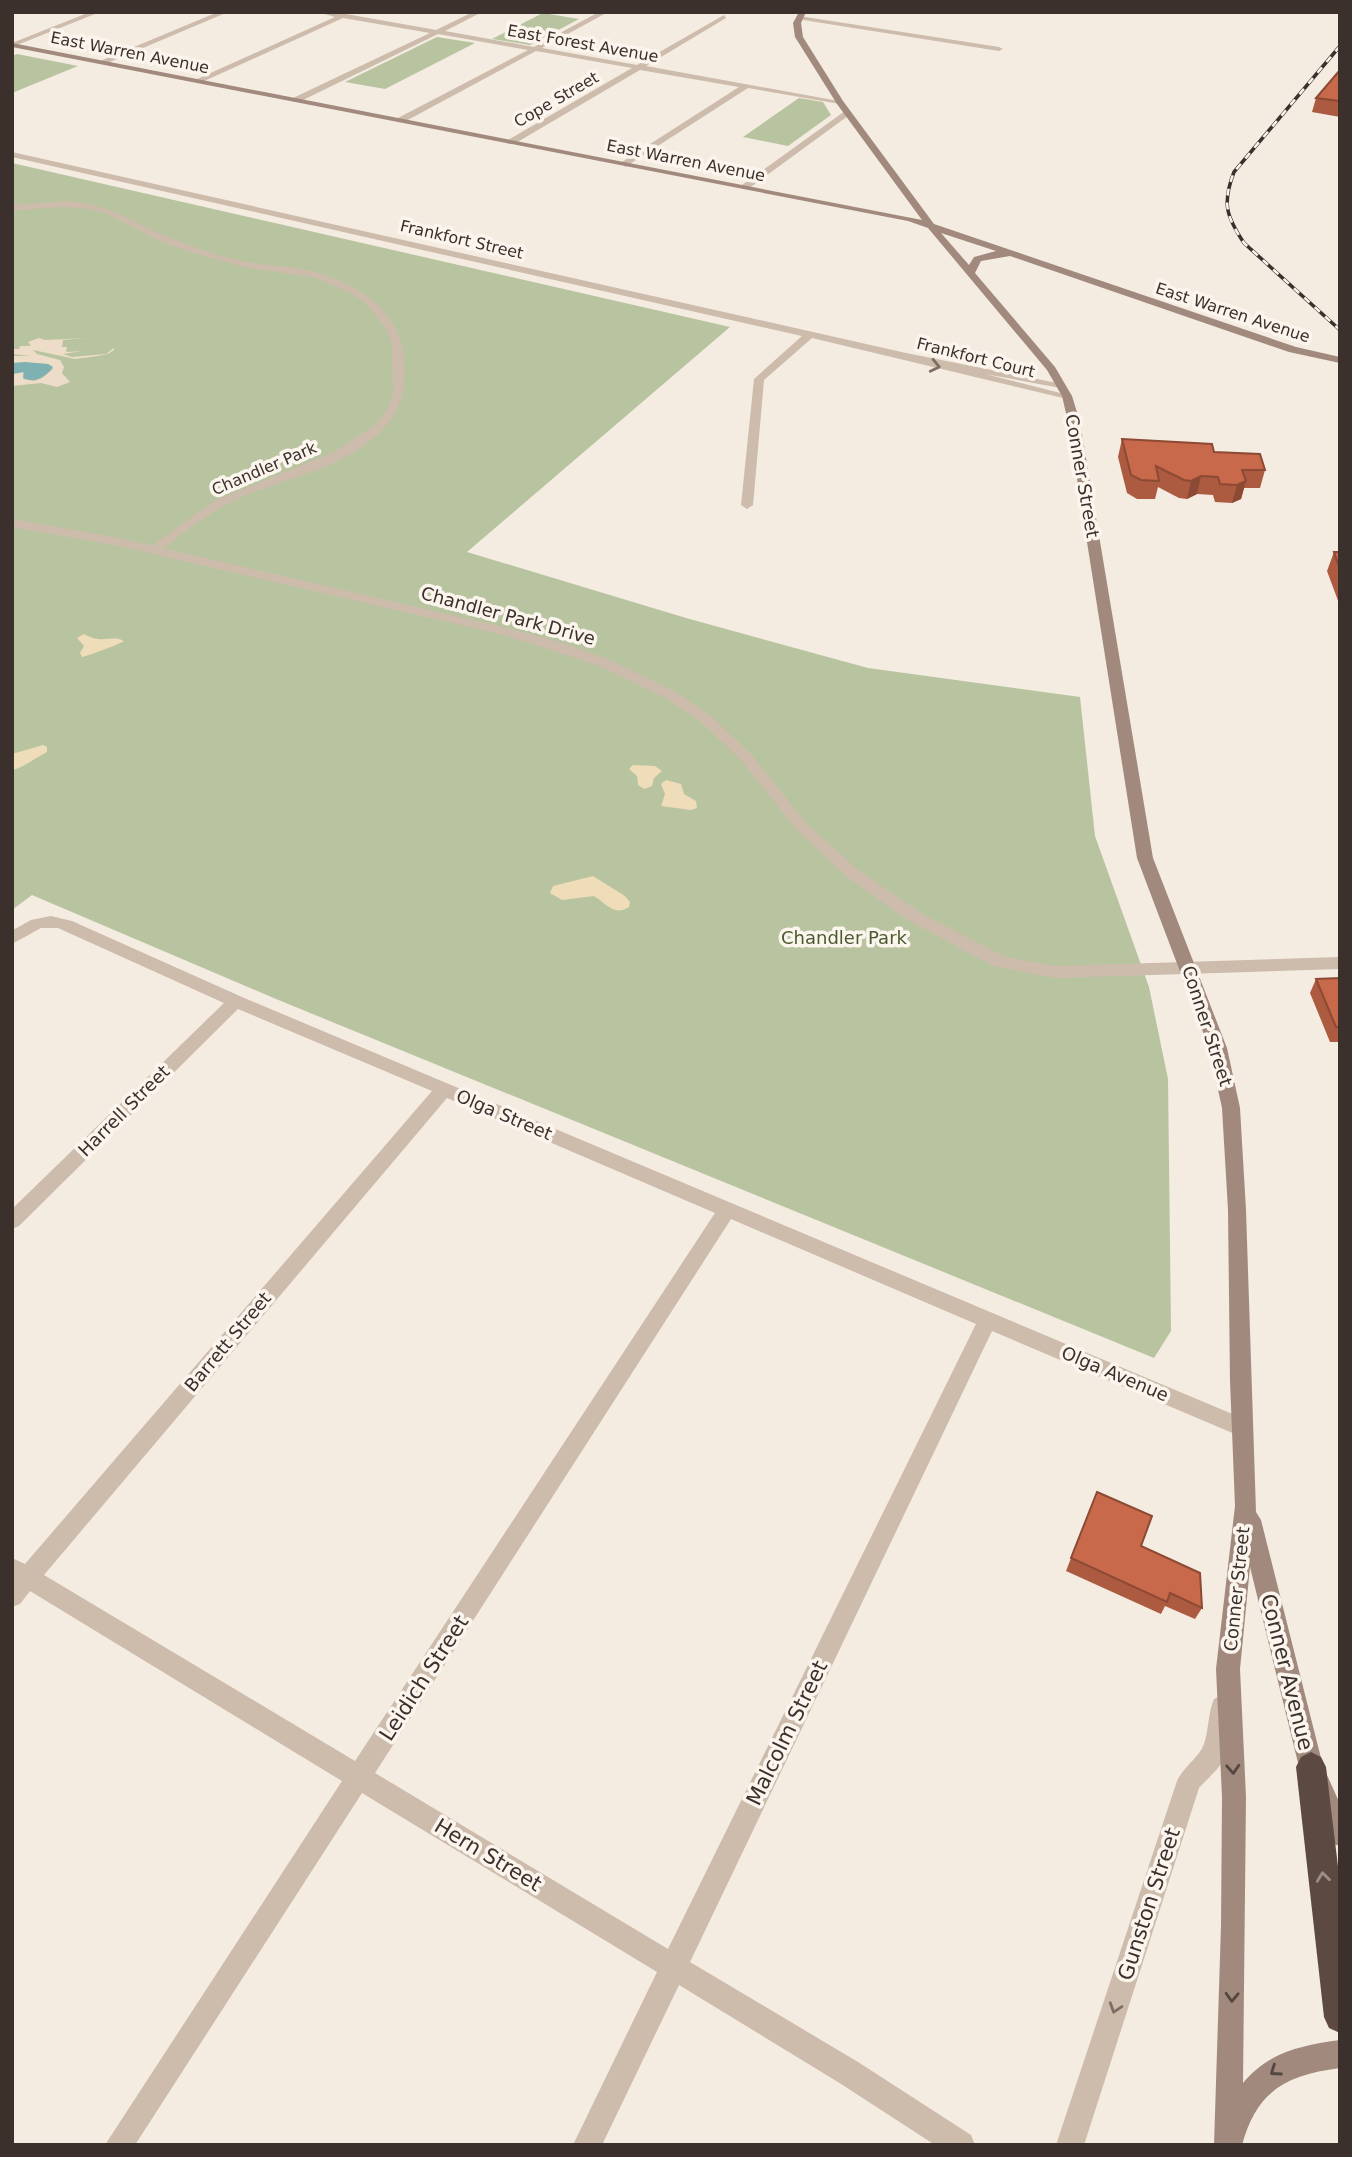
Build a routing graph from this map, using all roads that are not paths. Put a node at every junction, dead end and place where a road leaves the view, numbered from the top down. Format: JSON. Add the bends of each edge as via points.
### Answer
{"nodes":[{"id":1,"x":97,"y":12,"type":"edge"},
{"id":2,"x":225,"y":12,"type":"edge"},
{"id":3,"x":321,"y":12,"type":"edge"},
{"id":4,"x":351,"y":12,"type":"edge"},
{"id":5,"x":479,"y":12,"type":"edge"},
{"id":6,"x":605,"y":12,"type":"edge"},
{"id":7,"x":801,"y":15,"type":"edge"},
{"id":8,"x":343,"y":16,"type":"junction"},
{"id":9,"x":724,"y":17,"type":"dead end"},
{"id":10,"x":437,"y":32,"type":"junction"},
{"id":11,"x":13,"y":45,"type":"edge"},
{"id":12,"x":535,"y":49,"type":"junction"},
{"id":13,"x":999,"y":49,"type":"dead end"},
{"id":14,"x":102,"y":62,"type":"junction"},
{"id":15,"x":639,"y":67,"type":"junction"},
{"id":16,"x":197,"y":81,"type":"junction"},
{"id":17,"x":746,"y":86,"type":"junction"},
{"id":18,"x":296,"y":100,"type":"junction"},
{"id":19,"x":840,"y":102,"type":"junction"},
{"id":20,"x":848,"y":113,"type":"junction"},
{"id":21,"x":401,"y":120,"type":"junction"},
{"id":22,"x":511,"y":142,"type":"junction"},
{"id":23,"x":12,"y":154,"type":"edge"},
{"id":24,"x":625,"y":164,"type":"junction"},
{"id":25,"x":746,"y":187,"type":"junction"},
{"id":26,"x":12,"y":208,"type":"edge"},
{"id":27,"x":930,"y":225,"type":"junction"},
{"id":28,"x":1020,"y":256,"type":"junction"},
{"id":29,"x":970,"y":273,"type":"junction"},
{"id":30,"x":811,"y":333,"type":"junction"},
{"id":31,"x":906,"y":356,"type":"joint"},
{"id":32,"x":1340,"y":360,"type":"edge"},
{"id":33,"x":1064,"y":391,"type":"junction"},
{"id":34,"x":747,"y":505,"type":"dead end"},
{"id":35,"x":12,"y":523,"type":"edge"},
{"id":36,"x":154,"y":550,"type":"junction"},
{"id":37,"x":17,"y":935,"type":"edge"},
{"id":38,"x":1340,"y":963,"type":"edge"},
{"id":39,"x":1189,"y":968,"type":"junction"},
{"id":40,"x":236,"y":1001,"type":"junction"},
{"id":41,"x":444,"y":1089,"type":"junction"},
{"id":42,"x":727,"y":1210,"type":"junction"},
{"id":43,"x":12,"y":1221,"type":"edge"},
{"id":44,"x":987,"y":1321,"type":"junction"},
{"id":45,"x":1242,"y":1428,"type":"junction"},
{"id":46,"x":1246,"y":1506,"type":"junction"},
{"id":47,"x":18,"y":1580,"type":"edge"},
{"id":48,"x":1228,"y":1669,"type":"junction"},
{"id":49,"x":1311,"y":1767,"type":"junction"},
{"id":50,"x":360,"y":1777,"type":"junction"},
{"id":51,"x":1340,"y":1834,"type":"edge"},
{"id":52,"x":673,"y":1966,"type":"junction"},
{"id":53,"x":1340,"y":2017,"type":"edge"},
{"id":54,"x":1340,"y":2054,"type":"edge"},
{"id":55,"x":1228,"y":2144,"type":"edge"},
{"id":56,"x":119,"y":2145,"type":"edge"},
{"id":57,"x":587,"y":2145,"type":"edge"},
{"id":58,"x":961,"y":2145,"type":"edge"},
{"id":59,"x":1070,"y":2145,"type":"edge"}],
"edges":[{"from":1,"to":11,"type":"street"},
{"from":2,"to":14,"type":"street"},
{"from":3,"to":8,"type":"street","name":"East Forest Avenue"},
{"from":4,"to":8,"type":"street"},
{"from":5,"to":10,"type":"street"},
{"from":6,"to":12,"type":"street"},
{"from":7,"to":13,"type":"street"},
{"from":7,"to":19,"type":"main road","name":"Conner Street","via":[[799,37]]},
{"from":8,"to":10,"type":"street","name":"East Forest Avenue"},
{"from":8,"to":16,"type":"street"},
{"from":9,"to":15,"type":"street","name":"Cope Street"},
{"from":10,"to":12,"type":"street","name":"East Forest Avenue"},
{"from":10,"to":18,"type":"street"},
{"from":11,"to":14,"type":"main road","name":"East Warren Avenue"},
{"from":12,"to":15,"type":"street","name":"East Forest Avenue"},
{"from":12,"to":21,"type":"street"},
{"from":14,"to":16,"type":"main road","name":"East Warren Avenue"},
{"from":15,"to":17,"type":"street","name":"East Forest Avenue"},
{"from":15,"to":22,"type":"street","name":"Cope Street"},
{"from":16,"to":18,"type":"main road","name":"East Warren Avenue"},
{"from":17,"to":19,"type":"street","name":"East Forest Avenue"},
{"from":17,"to":24,"type":"street"},
{"from":18,"to":21,"type":"main road","name":"East Warren Avenue"},
{"from":19,"to":20,"type":"main road","name":"Conner Street"},
{"from":20,"to":25,"type":"street"},
{"from":20,"to":27,"type":"main road","name":"Conner Street"},
{"from":21,"to":22,"type":"main road","name":"East Warren Avenue"},
{"from":22,"to":24,"type":"main road","name":"East Warren Avenue"},
{"from":23,"to":30,"type":"street","name":"Frankfort Street"},
{"from":24,"to":25,"type":"main road","name":"East Warren Avenue"},
{"from":25,"to":27,"type":"main road","name":"East Warren Avenue"},
{"from":26,"to":36,"type":"street","name":"Chandler Park","via":[[91,206],[115,213],[163,240],[225,260],[314,275],[368,301],[394,333],[400,354],[399,391],[393,409],[377,428],[310,468],[216,505]]},
{"from":27,"to":28,"type":"main road","name":"East Warren Avenue"},
{"from":27,"to":29,"type":"main road","name":"Conner Street"},
{"from":28,"to":29,"type":"main road","via":[[984,256],[973,263]]},
{"from":28,"to":32,"type":"main road","name":"East Warren Avenue","via":[[1293,350]]},
{"from":29,"to":33,"type":"main road","name":"Conner Street","via":[[1051,369]]},
{"from":30,"to":31,"type":"street","name":"Frankfort Street"},
{"from":30,"to":34,"type":"street","via":[[759,379]]},
{"from":31,"to":33,"type":"street","name":"Frankfort Court"},
{"from":33,"to":39,"type":"main road","name":"Conner Street","via":[[1074,422],[1145,858]]},
{"from":35,"to":36,"type":"street","name":"Chandler Park Drive"},
{"from":36,"to":39,"type":"street","name":"Chandler Park Drive","via":[[507,632],[578,652],[625,672],[691,708],[725,735],[802,827],[853,874],[915,917],[1000,961],[1056,972]]},
{"from":37,"to":40,"type":"street","name":"Olga Street","via":[[34,924],[55,921]]},
{"from":38,"to":39,"type":"street","name":"Chandler Park Drive"},
{"from":39,"to":45,"type":"main road","name":"Conner Street","via":[[1218,1048],[1231,1108]]},
{"from":40,"to":41,"type":"street","name":"Olga Street"},
{"from":40,"to":43,"type":"street","name":"Harrell Street"},
{"from":41,"to":42,"type":"street","name":"Olga Street"},
{"from":41,"to":47,"type":"street","name":"Barrett Street"},
{"from":42,"to":44,"type":"street","name":"Olga Street"},
{"from":42,"to":50,"type":"street","name":"Leidich Street"},
{"from":44,"to":45,"type":"street","name":"Olga Avenue"},
{"from":44,"to":52,"type":"street","name":"Malcolm Street"},
{"from":45,"to":46,"type":"main road","name":"Conner Street"},
{"from":46,"to":48,"type":"main road","name":"Conner Street"},
{"from":46,"to":49,"type":"main road","name":"Conner Avenue"},
{"from":47,"to":50,"type":"street","name":"Hern Street"},
{"from":48,"to":55,"type":"main road","name":"Conner Street","one_way":true,"via":[[1234,1797]]},
{"from":48,"to":59,"type":"street","name":"Gunston Street","one_way":true,"via":[[1215,1752],[1189,1781]]},
{"from":49,"to":51,"type":"main road","name":"Conner Avenue"},
{"from":53,"to":49,"type":"highway","one_way":true},
{"from":50,"to":52,"type":"street","name":"Hern Street"},
{"from":50,"to":56,"type":"street","name":"Leidich Street"},
{"from":52,"to":57,"type":"street","name":"Malcolm Street"},
{"from":52,"to":58,"type":"street","name":"Hern Street"},
{"from":54,"to":55,"type":"main road","one_way":true,"via":[[1301,2058],[1259,2082]]}]}
